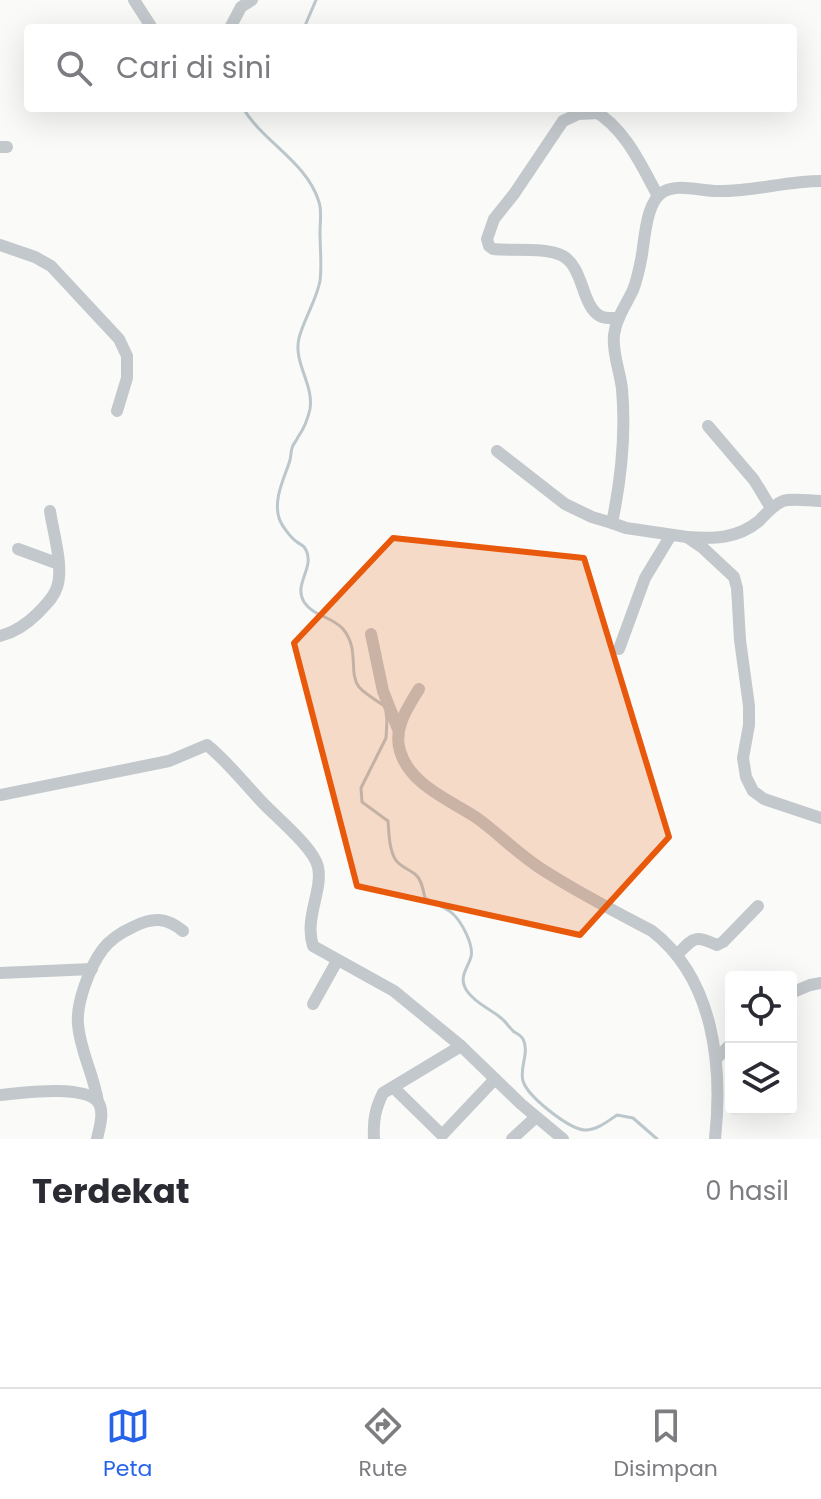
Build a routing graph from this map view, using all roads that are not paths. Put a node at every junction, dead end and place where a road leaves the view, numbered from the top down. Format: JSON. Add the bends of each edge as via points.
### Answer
{"nodes":[{"id":1,"x":134,"y":0,"type":"edge"},
{"id":2,"x":245,"y":2,"type":"edge"},
{"id":3,"x":149,"y":24,"type":"edge"},
{"id":4,"x":232,"y":24,"type":"edge"},
{"id":5,"x":589,"y":112,"type":"edge"},
{"id":6,"x":596,"y":112,"type":"edge"},
{"id":7,"x":819,"y":182,"type":"edge"},
{"id":8,"x":658,"y":196,"type":"junction"},
{"id":9,"x":0,"y":245,"type":"edge"},
{"id":10,"x":619,"y":318,"type":"junction"},
{"id":11,"x":117,"y":411,"type":"dead end"},
{"id":12,"x":708,"y":426,"type":"dead end"},
{"id":13,"x":497,"y":451,"type":"dead end"},
{"id":14,"x":821,"y":501,"type":"edge"},
{"id":15,"x":771,"y":508,"type":"junction"},
{"id":16,"x":50,"y":511,"type":"dead end"},
{"id":17,"x":612,"y":523,"type":"junction"},
{"id":18,"x":671,"y":535,"type":"junction"},
{"id":19,"x":687,"y":537,"type":"junction"},
{"id":20,"x":18,"y":549,"type":"dead end"},
{"id":21,"x":59,"y":564,"type":"junction"},
{"id":22,"x":371,"y":634,"type":"dead end"},
{"id":23,"x":0,"y":636,"type":"edge"},
{"id":24,"x":619,"y":649,"type":"dead end"},
{"id":25,"x":419,"y":689,"type":"dead end"},
{"id":26,"x":398,"y":729,"type":"junction"},
{"id":27,"x":0,"y":795,"type":"edge"},
{"id":28,"x":821,"y":818,"type":"edge"},
{"id":29,"x":758,"y":906,"type":"dead end"},
{"id":30,"x":183,"y":931,"type":"dead end"},
{"id":31,"x":677,"y":955,"type":"junction"},
{"id":32,"x":337,"y":961,"type":"junction"},
{"id":33,"x":92,"y":969,"type":"junction"},
{"id":34,"x":0,"y":973,"type":"edge"},
{"id":35,"x":821,"y":983,"type":"edge"},
{"id":36,"x":797,"y":990,"type":"edge"},
{"id":37,"x":313,"y":1004,"type":"dead end"},
{"id":38,"x":461,"y":1046,"type":"junction"},
{"id":39,"x":725,"y":1050,"type":"edge"},
{"id":40,"x":716,"y":1059,"type":"junction"},
{"id":41,"x":495,"y":1079,"type":"junction"},
{"id":42,"x":393,"y":1087,"type":"junction"},
{"id":43,"x":0,"y":1095,"type":"edge"},
{"id":44,"x":98,"y":1102,"type":"junction"},
{"id":45,"x":536,"y":1117,"type":"junction"},
{"id":46,"x":444,"y":1137,"type":"edge"},
{"id":47,"x":97,"y":1139,"type":"edge"},
{"id":48,"x":374,"y":1139,"type":"edge"},
{"id":49,"x":512,"y":1139,"type":"edge"},
{"id":50,"x":563,"y":1139,"type":"edge"},
{"id":51,"x":715,"y":1139,"type":"edge"}],
"edges":[{"from":1,"to":3,"type":"street"},
{"from":2,"to":4,"type":"street"},
{"from":5,"to":10,"type":"street","via":[[563,121],[494,219],[487,243],[493,249],[562,255],[573,264],[597,314]]},
{"from":6,"to":8,"type":"street","via":[[635,153]]},
{"from":7,"to":8,"type":"street","via":[[746,190],[679,188]]},
{"from":8,"to":10,"type":"street","via":[[647,222],[638,277]]},
{"from":9,"to":11,"type":"street","via":[[51,266],[119,339],[127,356],[127,378]]},
{"from":10,"to":17,"type":"street","via":[[614,343],[623,414]]},
{"from":12,"to":15,"type":"street"},
{"from":13,"to":17,"type":"street","via":[[565,504]]},
{"from":14,"to":15,"type":"street","via":[[786,500]]},
{"from":15,"to":19,"type":"street","via":[[739,534]]},
{"from":16,"to":21,"type":"street"},
{"from":17,"to":18,"type":"street"},
{"from":18,"to":19,"type":"street"},
{"from":18,"to":24,"type":"street","via":[[645,578]]},
{"from":19,"to":28,"type":"street","via":[[736,582],[749,706],[743,758],[750,786],[772,803]]},
{"from":20,"to":21,"type":"street"},
{"from":21,"to":23,"type":"street","via":[[49,602],[28,623]]},
{"from":22,"to":26,"type":"street"},
{"from":25,"to":26,"type":"street"},
{"from":26,"to":31,"type":"street","via":[[403,761],[425,785],[541,869],[652,931]]},
{"from":27,"to":32,"type":"street","via":[[169,761],[207,745],[318,865],[310,936],[313,946]]},
{"from":29,"to":31,"type":"street","via":[[719,944],[698,938]]},
{"from":30,"to":33,"type":"street","via":[[159,919],[140,924],[110,941]]},
{"from":31,"to":40,"type":"street","via":[[701,996]]},
{"from":32,"to":37,"type":"street"},
{"from":32,"to":38,"type":"street","via":[[394,991]]},
{"from":33,"to":34,"type":"street"},
{"from":33,"to":44,"type":"street","via":[[78,1020]]},
{"from":35,"to":36,"type":"street"},
{"from":38,"to":41,"type":"street"},
{"from":38,"to":42,"type":"street"},
{"from":39,"to":40,"type":"street"},
{"from":40,"to":51,"type":"street"},
{"from":41,"to":45,"type":"street"},
{"from":41,"to":46,"type":"street"},
{"from":42,"to":46,"type":"street"},
{"from":42,"to":48,"type":"street","via":[[376,1106]]},
{"from":43,"to":44,"type":"street","via":[[74,1092]]},
{"from":44,"to":47,"type":"street"},
{"from":45,"to":49,"type":"street"},
{"from":45,"to":50,"type":"street"}]}
